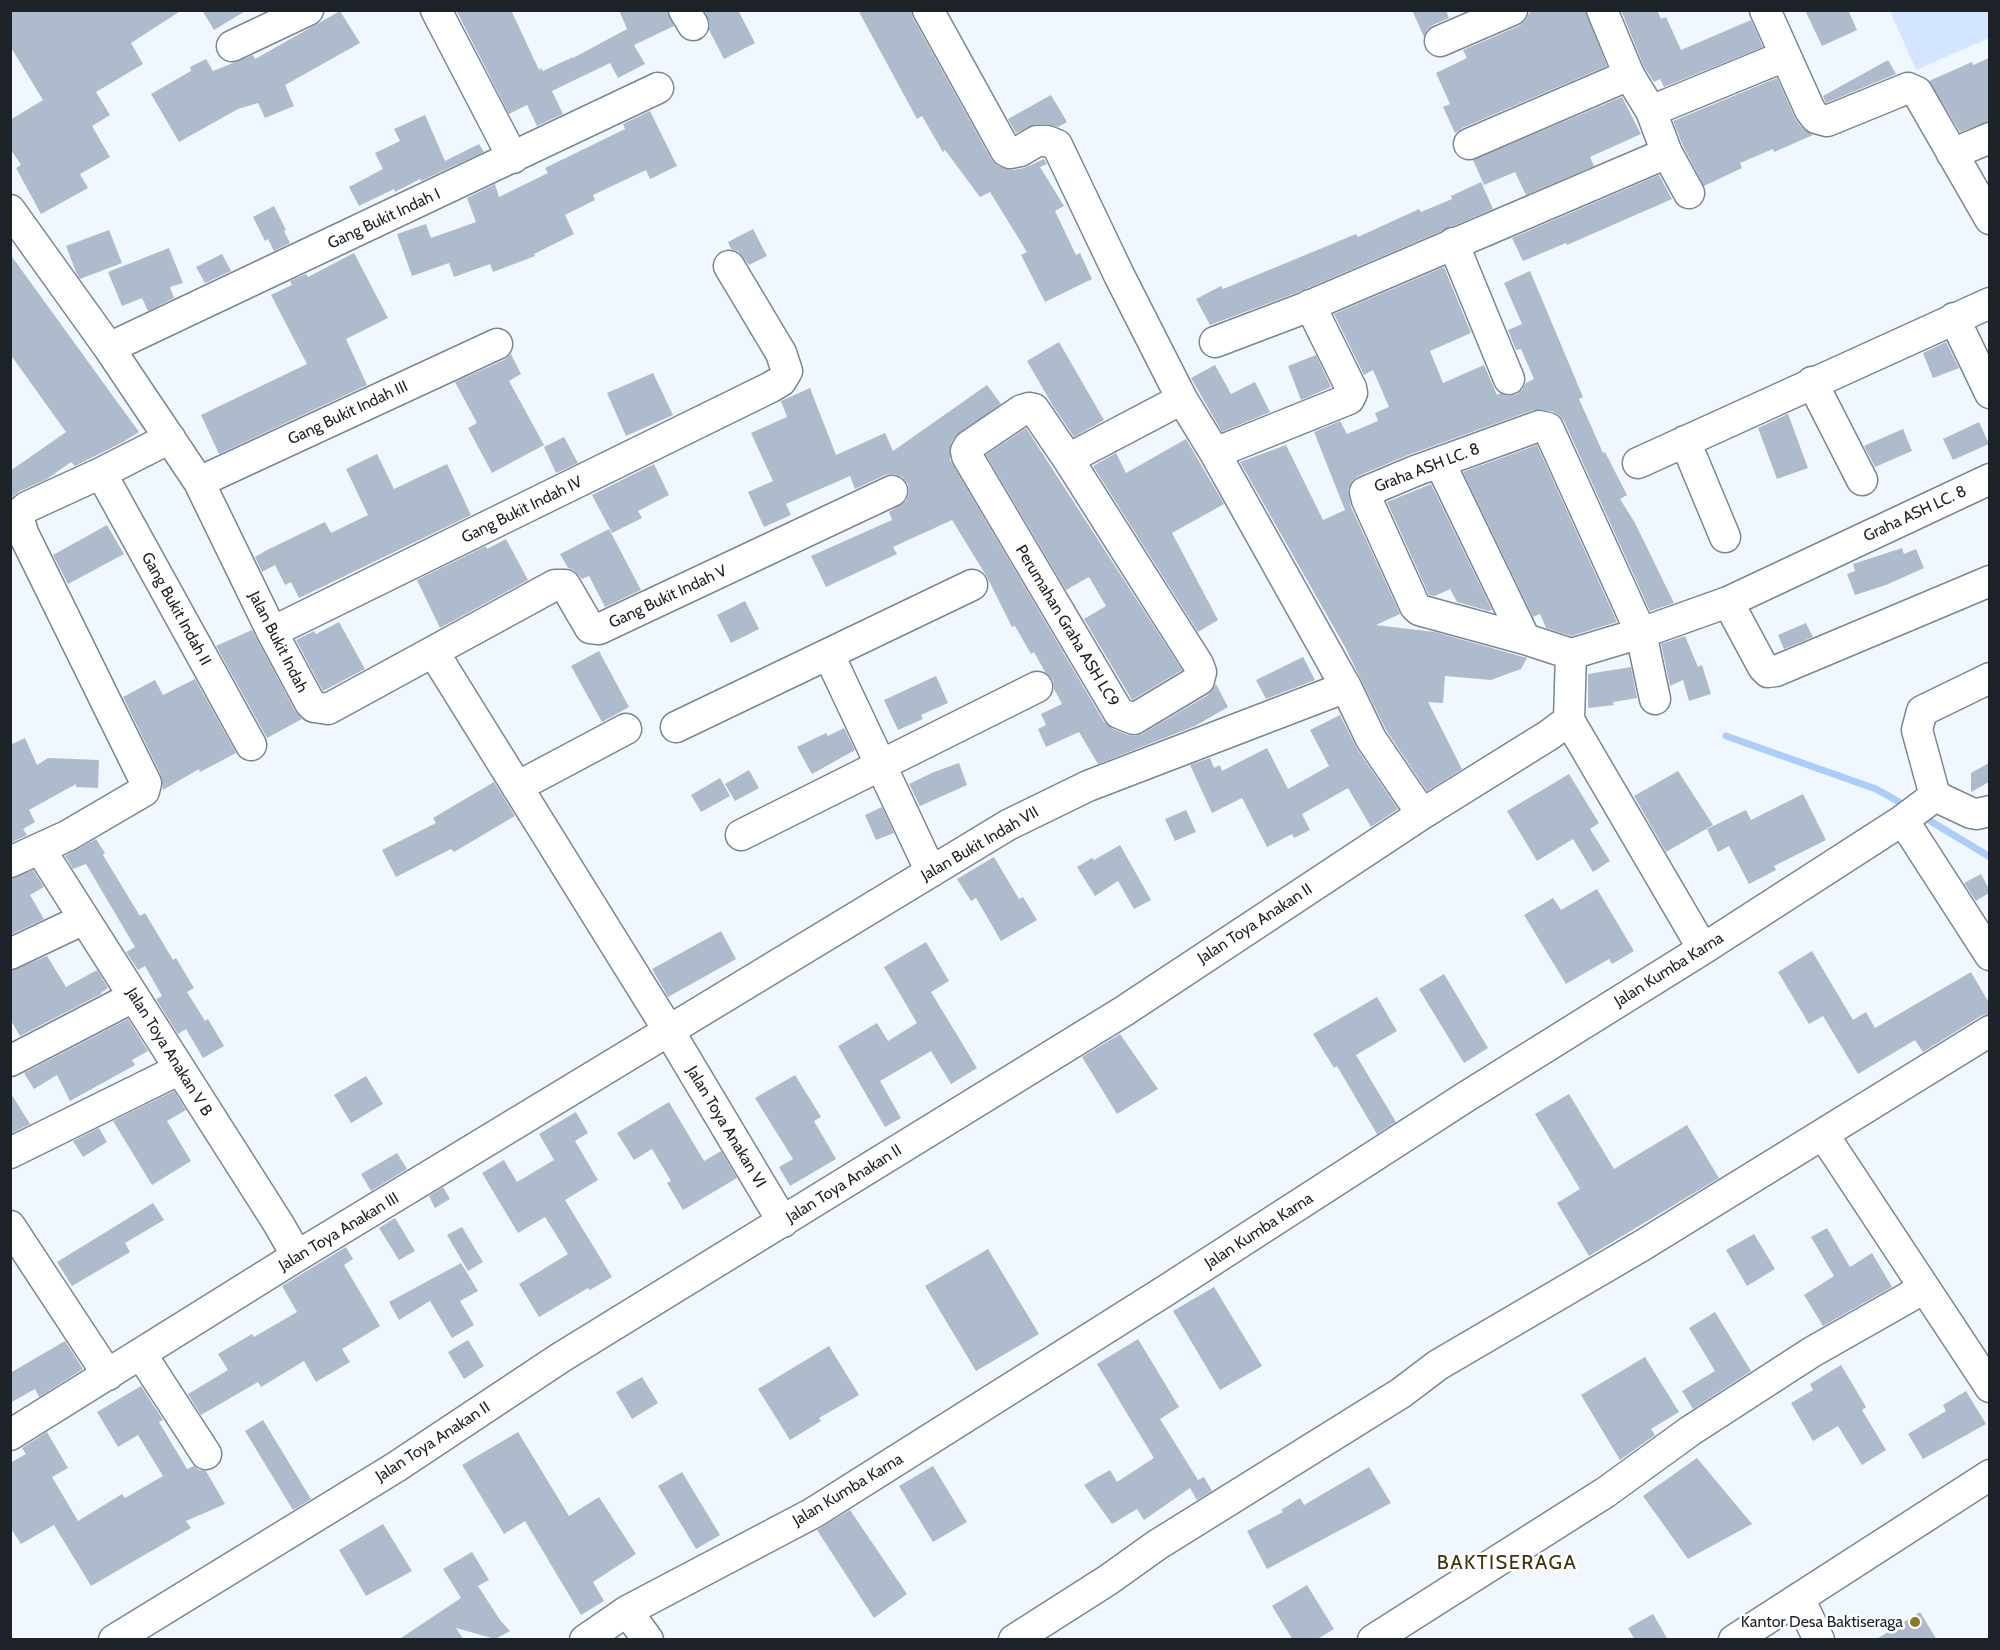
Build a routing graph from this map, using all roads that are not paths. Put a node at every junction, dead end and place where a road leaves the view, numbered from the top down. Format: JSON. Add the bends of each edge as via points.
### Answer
{"nodes":[{"id":1,"x":308,"y":10,"type":"edge"},
{"id":2,"x":436,"y":10,"type":"edge"},
{"id":3,"x":928,"y":10,"type":"edge"},
{"id":4,"x":1512,"y":10,"type":"edge"},
{"id":5,"x":1602,"y":10,"type":"edge"},
{"id":6,"x":1765,"y":10,"type":"edge"},
{"id":7,"x":1440,"y":42,"type":"dead end"},
{"id":8,"x":232,"y":46,"type":"dead end"},
{"id":9,"x":1785,"y":57,"type":"junction"},
{"id":10,"x":1629,"y":75,"type":"junction"},
{"id":11,"x":658,"y":88,"type":"dead end"},
{"id":12,"x":1651,"y":111,"type":"junction"},
{"id":13,"x":1989,"y":138,"type":"edge"},
{"id":14,"x":1469,"y":144,"type":"dead end"},
{"id":15,"x":1667,"y":153,"type":"junction"},
{"id":16,"x":1953,"y":154,"type":"junction"},
{"id":17,"x":513,"y":158,"type":"junction"},
{"id":18,"x":1689,"y":193,"type":"dead end"},
{"id":19,"x":10,"y":210,"type":"edge"},
{"id":20,"x":1989,"y":219,"type":"edge"},
{"id":21,"x":1453,"y":243,"type":"junction"},
{"id":22,"x":729,"y":266,"type":"dead end"},
{"id":23,"x":1989,"y":303,"type":"edge"},
{"id":24,"x":1310,"y":305,"type":"junction"},
{"id":25,"x":1954,"y":318,"type":"junction"},
{"id":26,"x":1215,"y":342,"type":"dead end"},
{"id":27,"x":497,"y":344,"type":"dead end"},
{"id":28,"x":109,"y":348,"type":"junction"},
{"id":29,"x":1509,"y":379,"type":"dead end"},
{"id":30,"x":1812,"y":382,"type":"junction"},
{"id":31,"x":1989,"y":393,"type":"edge"},
{"id":32,"x":1182,"y":399,"type":"junction"},
{"id":33,"x":170,"y":438,"type":"junction"},
{"id":34,"x":1685,"y":441,"type":"junction"},
{"id":35,"x":1215,"y":453,"type":"junction"},
{"id":36,"x":1068,"y":459,"type":"junction"},
{"id":37,"x":1440,"y":463,"type":"junction"},
{"id":38,"x":1638,"y":463,"type":"dead end"},
{"id":39,"x":101,"y":472,"type":"junction"},
{"id":40,"x":1989,"y":479,"type":"edge"},
{"id":41,"x":1862,"y":480,"type":"dead end"},
{"id":42,"x":199,"y":482,"type":"junction"},
{"id":43,"x":892,"y":491,"type":"dead end"},
{"id":44,"x":1725,"y":537,"type":"dead end"},
{"id":45,"x":1989,"y":581,"type":"edge"},
{"id":46,"x":972,"y":585,"type":"dead end"},
{"id":47,"x":1728,"y":602,"type":"junction"},
{"id":48,"x":272,"y":632,"type":"junction"},
{"id":49,"x":1641,"y":633,"type":"junction"},
{"id":50,"x":1525,"y":639,"type":"junction"},
{"id":51,"x":434,"y":652,"type":"junction"},
{"id":52,"x":1571,"y":654,"type":"junction"},
{"id":53,"x":829,"y":655,"type":"junction"},
{"id":54,"x":1989,"y":678,"type":"edge"},
{"id":55,"x":1036,"y":687,"type":"dead end"},
{"id":56,"x":1346,"y":687,"type":"junction"},
{"id":57,"x":1655,"y":699,"type":"dead end"},
{"id":58,"x":1569,"y":720,"type":"junction"},
{"id":59,"x":676,"y":727,"type":"dead end"},
{"id":60,"x":626,"y":729,"type":"dead end"},
{"id":61,"x":251,"y":745,"type":"dead end"},
{"id":62,"x":880,"y":765,"type":"junction"},
{"id":63,"x":517,"y":787,"type":"junction"},
{"id":64,"x":1916,"y":810,"type":"junction"},
{"id":65,"x":1989,"y":811,"type":"edge"},
{"id":66,"x":1422,"y":814,"type":"junction"},
{"id":67,"x":741,"y":835,"type":"dead end"},
{"id":68,"x":40,"y":849,"type":"junction"},
{"id":69,"x":10,"y":862,"type":"edge"},
{"id":70,"x":931,"y":872,"type":"junction"},
{"id":71,"x":84,"y":919,"type":"junction"},
{"id":72,"x":1703,"y":949,"type":"junction"},
{"id":73,"x":10,"y":954,"type":"edge"},
{"id":74,"x":1989,"y":956,"type":"edge"},
{"id":75,"x":133,"y":996,"type":"junction"},
{"id":76,"x":669,"y":1031,"type":"junction"},
{"id":77,"x":1989,"y":1031,"type":"edge"},
{"id":78,"x":10,"y":1061,"type":"edge"},
{"id":79,"x":180,"y":1069,"type":"junction"},
{"id":80,"x":1823,"y":1134,"type":"junction"},
{"id":81,"x":10,"y":1153,"type":"edge"},
{"id":82,"x":783,"y":1222,"type":"junction"},
{"id":83,"x":10,"y":1226,"type":"edge"},
{"id":84,"x":297,"y":1256,"type":"junction"},
{"id":85,"x":1923,"y":1288,"type":"junction"},
{"id":86,"x":141,"y":1354,"type":"junction"},
{"id":87,"x":108,"y":1375,"type":"junction"},
{"id":88,"x":1989,"y":1387,"type":"edge"},
{"id":89,"x":10,"y":1435,"type":"edge"},
{"id":90,"x":206,"y":1454,"type":"dead end"},
{"id":91,"x":1989,"y":1475,"type":"edge"},
{"id":92,"x":1799,"y":1598,"type":"junction"},
{"id":93,"x":627,"y":1611,"type":"junction"},
{"id":94,"x":114,"y":1640,"type":"edge"},
{"id":95,"x":585,"y":1640,"type":"edge"},
{"id":96,"x":648,"y":1640,"type":"edge"},
{"id":97,"x":1014,"y":1640,"type":"edge"},
{"id":98,"x":1373,"y":1640,"type":"edge"},
{"id":99,"x":1734,"y":1640,"type":"edge"},
{"id":100,"x":1819,"y":1640,"type":"edge"}],
"edges":[{"from":1,"to":8,"type":"street"},
{"from":2,"to":17,"type":"street"},
{"from":3,"to":32,"type":"street","via":[[1006,151],[1020,151],[1037,141],[1057,145]]},
{"from":4,"to":7,"type":"street"},
{"from":5,"to":10,"type":"street"},
{"from":6,"to":9,"type":"street"},
{"from":9,"to":12,"type":"street"},
{"from":9,"to":16,"type":"street","via":[[1816,118],[1827,121],[1913,88]]},
{"from":10,"to":12,"type":"street"},
{"from":10,"to":14,"type":"street"},
{"from":11,"to":17,"type":"street","name":"Gang Bukit Indah I"},
{"from":12,"to":15,"type":"street"},
{"from":13,"to":16,"type":"street"},
{"from":15,"to":18,"type":"street"},
{"from":15,"to":21,"type":"street"},
{"from":16,"to":20,"type":"street"},
{"from":17,"to":28,"type":"street","name":"Gang Bukit Indah I"},
{"from":19,"to":28,"type":"street","name":"Jalan Bukit Indah"},
{"from":21,"to":24,"type":"street"},
{"from":21,"to":29,"type":"street"},
{"from":22,"to":48,"type":"street","name":"Gang Bukit Indah IV","via":[[781,353],[785,377]]},
{"from":23,"to":25,"type":"street"},
{"from":24,"to":26,"type":"street"},
{"from":24,"to":35,"type":"street","via":[[1351,388],[1349,399]]},
{"from":25,"to":30,"type":"street"},
{"from":25,"to":31,"type":"street"},
{"from":27,"to":42,"type":"street","name":"Gang Bukit Indah III"},
{"from":28,"to":33,"type":"street","name":"Jalan Bukit Indah"},
{"from":30,"to":34,"type":"street"},
{"from":30,"to":41,"type":"street"},
{"from":32,"to":35,"type":"street"},
{"from":32,"to":36,"type":"street"},
{"from":33,"to":39,"type":"street"},
{"from":33,"to":42,"type":"street","name":"Jalan Bukit Indah"},
{"from":34,"to":38,"type":"street"},
{"from":34,"to":44,"type":"street"},
{"from":35,"to":56,"type":"street"},
{"from":36,"to":36,"type":"street","name":"Perumahan Graha ASH LC9","via":[[1201,672],[1199,680],[1134,719],[1119,713],[966,451],[1029,408],[1034,409]]},
{"from":37,"to":49,"type":"street","name":"Graha ASH LC. 8","via":[[1539,426],[1548,428]]},
{"from":37,"to":50,"type":"street"},
{"from":37,"to":50,"type":"street","name":"Graha ASH LC. 8","via":[[1365,492],[1415,606],[1424,613]]},
{"from":39,"to":61,"type":"street","name":"Gang Bukit Indah II"},
{"from":39,"to":68,"type":"street","via":[[27,507],[19,519],[147,783],[144,791]]},
{"from":40,"to":47,"type":"street","name":"Graha ASH LC. 8"},
{"from":42,"to":48,"type":"street","name":"Jalan Bukit Indah"},
{"from":43,"to":51,"type":"street","name":"Gang Bukit Indah V","via":[[599,629],[590,628],[565,585],[560,583]]},
{"from":45,"to":47,"type":"street","via":[[1768,672]]},
{"from":46,"to":53,"type":"street"},
{"from":47,"to":49,"type":"street","name":"Graha ASH LC. 8"},
{"from":48,"to":51,"type":"street","name":"Jalan Bukit Indah","via":[[310,703],[319,708],[328,709]]},
{"from":49,"to":52,"type":"street","name":"Graha ASH LC. 8"},
{"from":49,"to":57,"type":"street"},
{"from":50,"to":52,"type":"street","name":"Graha ASH LC. 8"},
{"from":51,"to":63,"type":"street"},
{"from":52,"to":58,"type":"street"},
{"from":53,"to":59,"type":"street"},
{"from":53,"to":62,"type":"street"},
{"from":54,"to":64,"type":"street","via":[[1922,711],[1917,730]]},
{"from":55,"to":62,"type":"street"},
{"from":56,"to":66,"type":"street","via":[[1371,739]]},
{"from":56,"to":70,"type":"street","name":"Jalan Bukit Indah VII","via":[[1088,786],[1008,825]]},
{"from":58,"to":66,"type":"street","name":"Jalan Toya Anakan II"},
{"from":58,"to":72,"type":"street"},
{"from":60,"to":63,"type":"street"},
{"from":62,"to":67,"type":"street"},
{"from":62,"to":70,"type":"street"},
{"from":63,"to":76,"type":"street"},
{"from":64,"to":65,"type":"street","via":[[1977,814]]},
{"from":64,"to":72,"type":"street","name":"Jalan Kumba Karna"},
{"from":64,"to":74,"type":"street"},
{"from":66,"to":82,"type":"street","name":"Jalan Toya Anakan II","via":[[1124,1011]]},
{"from":68,"to":69,"type":"street"},
{"from":68,"to":71,"type":"street","name":"Jalan Toya Anakan V B"},
{"from":70,"to":76,"type":"street","name":"Jalan Bukit Indah VII"},
{"from":71,"to":73,"type":"street"},
{"from":71,"to":75,"type":"street","name":"Jalan Toya Anakan V B"},
{"from":72,"to":93,"type":"street","name":"Jalan Kumba Karna","via":[[813,1513]]},
{"from":75,"to":78,"type":"street"},
{"from":75,"to":79,"type":"street","name":"Jalan Toya Anakan V B"},
{"from":76,"to":82,"type":"street","name":"Jalan Toya Anakan VI"},
{"from":76,"to":84,"type":"street","name":"Jalan Toya Anakan III"},
{"from":77,"to":80,"type":"street"},
{"from":79,"to":81,"type":"street"},
{"from":79,"to":84,"type":"street","name":"Jalan Toya Anakan V B"},
{"from":80,"to":85,"type":"street"},
{"from":80,"to":97,"type":"street","via":[[1438,1365],[1401,1393],[1157,1545]]},
{"from":82,"to":94,"type":"street","name":"Jalan Toya Anakan II"},
{"from":83,"to":87,"type":"street"},
{"from":84,"to":86,"type":"street","name":"Jalan Toya Anakan III"},
{"from":85,"to":88,"type":"street"},
{"from":85,"to":98,"type":"street","via":[[1812,1352],[1690,1431],[1606,1492]]},
{"from":86,"to":87,"type":"street","name":"Jalan Toya Anakan III"},
{"from":86,"to":90,"type":"street"},
{"from":87,"to":89,"type":"street","name":"Jalan Toya Anakan III"},
{"from":91,"to":92,"type":"street"},
{"from":92,"to":99,"type":"street"},
{"from":92,"to":100,"type":"street"},
{"from":93,"to":95,"type":"street","name":"Jalan Kumba Karna"},
{"from":93,"to":96,"type":"street"}]}
